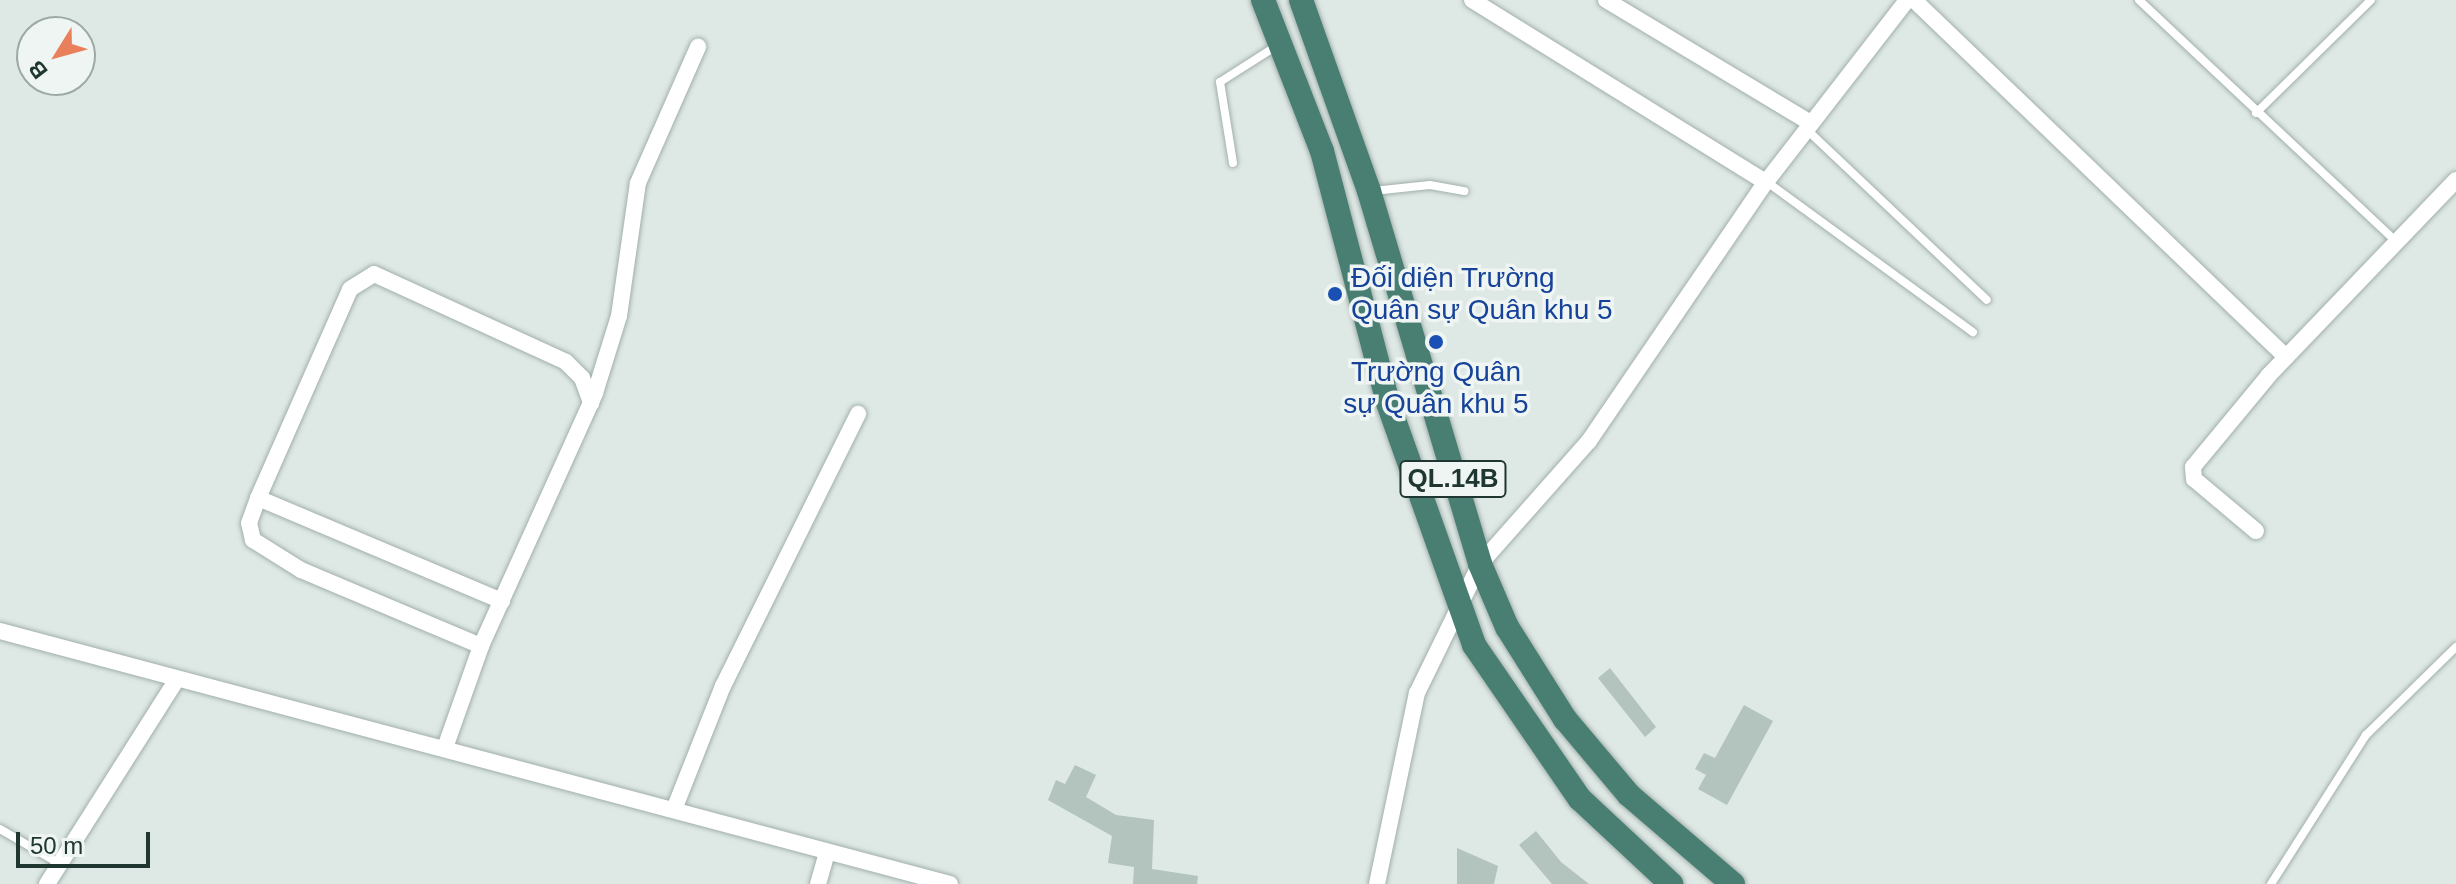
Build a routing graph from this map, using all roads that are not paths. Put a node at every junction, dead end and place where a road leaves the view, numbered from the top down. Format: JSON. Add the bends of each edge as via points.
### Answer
{"nodes":[{"id":1,"x":1263,"y":0,"type":"edge"},
{"id":2,"x":1301,"y":0,"type":"edge"},
{"id":3,"x":1472,"y":0,"type":"edge"},
{"id":4,"x":1606,"y":0,"type":"edge"},
{"id":5,"x":1907,"y":0,"type":"edge"},
{"id":6,"x":1914,"y":0,"type":"edge"},
{"id":7,"x":2139,"y":0,"type":"edge"},
{"id":8,"x":2371,"y":0,"type":"edge"},
{"id":9,"x":1282,"y":43,"type":"junction"},
{"id":10,"x":698,"y":47,"type":"dead end"},
{"id":11,"x":2256,"y":113,"type":"junction"},
{"id":12,"x":1807,"y":125,"type":"junction"},
{"id":13,"x":1233,"y":163,"type":"dead end"},
{"id":14,"x":2456,"y":180,"type":"edge"},
{"id":15,"x":1766,"y":182,"type":"junction"},
{"id":16,"x":1369,"y":191,"type":"junction"},
{"id":17,"x":1464,"y":191,"type":"dead end"},
{"id":18,"x":2397,"y":242,"type":"junction"},
{"id":19,"x":1987,"y":300,"type":"dead end"},
{"id":20,"x":1973,"y":332,"type":"dead end"},
{"id":21,"x":2286,"y":357,"type":"junction"},
{"id":22,"x":591,"y":403,"type":"junction"},
{"id":23,"x":858,"y":414,"type":"dead end"},
{"id":24,"x":258,"y":498,"type":"junction"},
{"id":25,"x":2256,"y":531,"type":"dead end"},
{"id":26,"x":1480,"y":564,"type":"junction"},
{"id":27,"x":502,"y":601,"type":"junction"},
{"id":28,"x":1456,"y":605,"type":"junction"},
{"id":29,"x":0,"y":631,"type":"edge"},
{"id":30,"x":481,"y":646,"type":"junction"},
{"id":31,"x":2456,"y":647,"type":"edge"},
{"id":32,"x":177,"y":679,"type":"junction"},
{"id":33,"x":446,"y":745,"type":"junction"},
{"id":34,"x":675,"y":807,"type":"junction"},
{"id":35,"x":0,"y":829,"type":"edge"},
{"id":36,"x":827,"y":852,"type":"junction"},
{"id":37,"x":61,"y":864,"type":"junction"},
{"id":38,"x":47,"y":884,"type":"edge"},
{"id":39,"x":818,"y":884,"type":"edge"},
{"id":40,"x":950,"y":884,"type":"edge"},
{"id":41,"x":1377,"y":884,"type":"edge"},
{"id":42,"x":1671,"y":884,"type":"edge"},
{"id":43,"x":1733,"y":884,"type":"edge"},
{"id":44,"x":2271,"y":884,"type":"edge"}],
"edges":[{"from":1,"to":9,"type":"highway","number":"QL.14B"},
{"from":2,"to":16,"type":"highway","number":"QL.14B"},
{"from":3,"to":15,"type":"street"},
{"from":4,"to":12,"type":"street"},
{"from":5,"to":12,"type":"street"},
{"from":6,"to":21,"type":"street"},
{"from":7,"to":11,"type":"lane"},
{"from":8,"to":11,"type":"lane"},
{"from":9,"to":13,"type":"lane","via":[[1220,82]]},
{"from":9,"to":28,"type":"highway","number":"QL.14B"},
{"from":10,"to":22,"type":"street","via":[[638,183],[619,316]]},
{"from":11,"to":18,"type":"lane"},
{"from":12,"to":15,"type":"street"},
{"from":12,"to":19,"type":"lane"},
{"from":14,"to":18,"type":"street"},
{"from":15,"to":20,"type":"lane"},
{"from":15,"to":26,"type":"street","via":[[1589,441]]},
{"from":16,"to":17,"type":"lane","via":[[1430,185]]},
{"from":16,"to":26,"type":"highway","number":"QL.14B"},
{"from":18,"to":21,"type":"street"},
{"from":21,"to":25,"type":"street","via":[[2191,474]]},
{"from":22,"to":24,"type":"street","via":[[566,362],[374,274],[361,275]]},
{"from":22,"to":27,"type":"street"},
{"from":23,"to":34,"type":"street","via":[[723,686]]},
{"from":24,"to":27,"type":"street"},
{"from":24,"to":30,"type":"street","via":[[249,523],[260,549]]},
{"from":26,"to":28,"type":"street"},
{"from":26,"to":43,"type":"highway","number":"QL.14B","via":[[1507,627],[1565,719],[1643,809]]},
{"from":27,"to":30,"type":"street"},
{"from":28,"to":41,"type":"street","via":[[1417,693]]},
{"from":28,"to":42,"type":"highway","number":"QL.14B","via":[[1534,740],[1580,799]]},
{"from":29,"to":32,"type":"street"},
{"from":30,"to":33,"type":"street"},
{"from":31,"to":44,"type":"lane","via":[[2366,735]]},
{"from":32,"to":33,"type":"street"},
{"from":32,"to":37,"type":"street"},
{"from":33,"to":34,"type":"street"},
{"from":34,"to":36,"type":"street"},
{"from":35,"to":37,"type":"lane"},
{"from":36,"to":39,"type":"street"},
{"from":36,"to":40,"type":"street"},
{"from":37,"to":38,"type":"street"}]}
